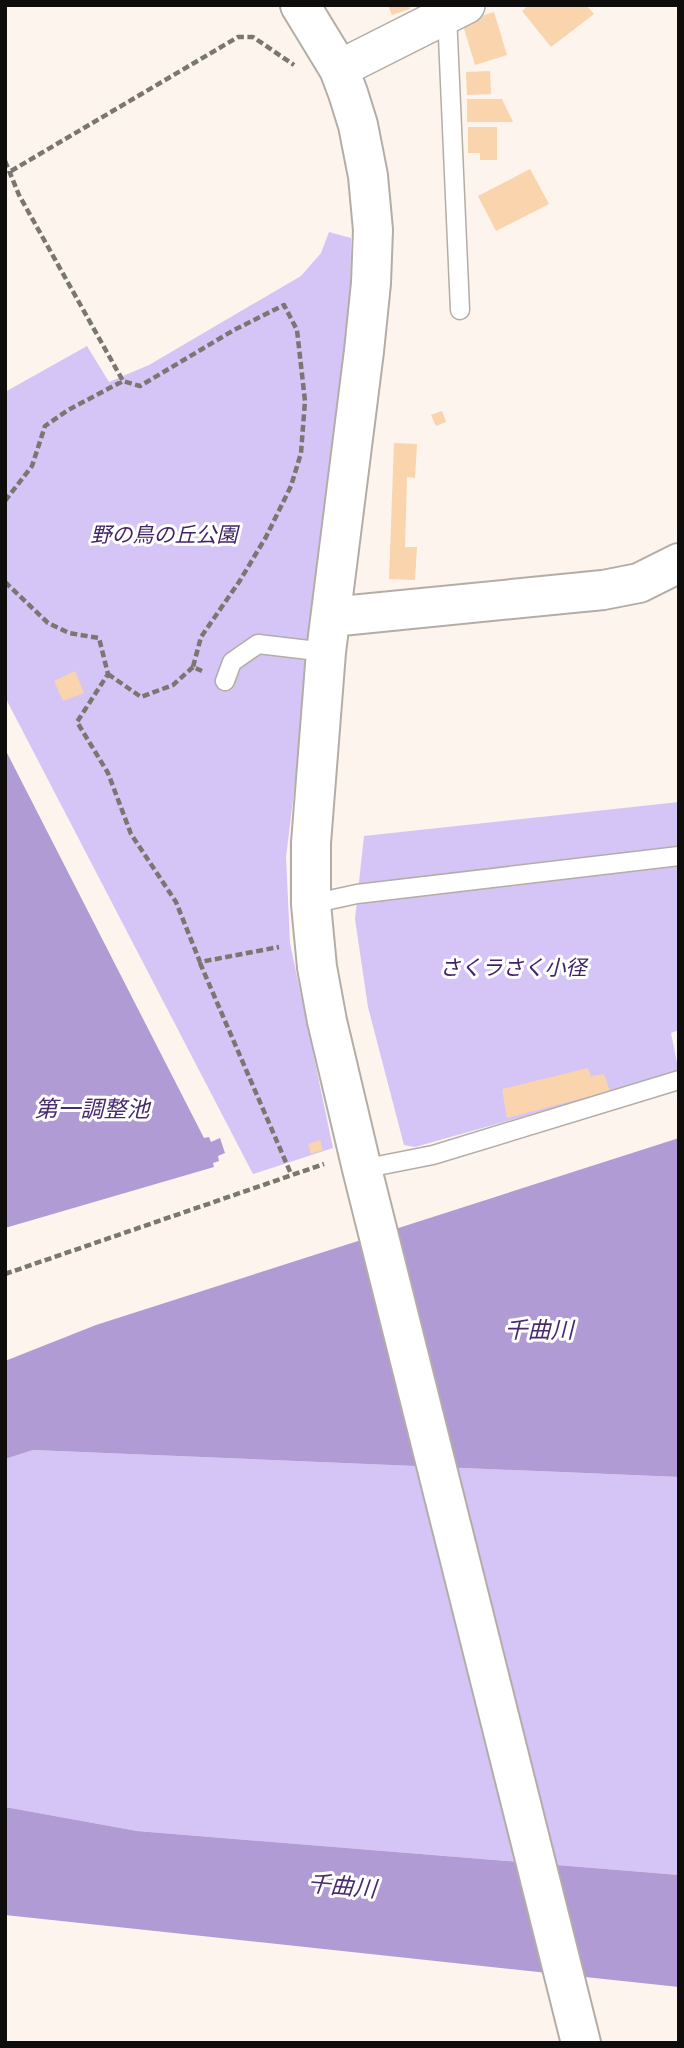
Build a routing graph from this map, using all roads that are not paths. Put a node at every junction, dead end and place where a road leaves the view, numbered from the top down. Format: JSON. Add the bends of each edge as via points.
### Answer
{"nodes":[{"id":1,"x":300,"y":5,"type":"edge"},
{"id":2,"x":457,"y":9,"type":"edge"},
{"id":3,"x":339,"y":69,"type":"junction"},
{"id":4,"x":460,"y":310,"type":"dead end"},
{"id":5,"x":679,"y":563,"type":"edge"},
{"id":6,"x":328,"y":634,"type":"junction"},
{"id":7,"x":225,"y":681,"type":"road end"},
{"id":8,"x":679,"y":856,"type":"edge"},
{"id":9,"x":311,"y":904,"type":"junction"},
{"id":10,"x":679,"y":1080,"type":"edge"},
{"id":11,"x":362,"y":1170,"type":"junction"},
{"id":12,"x":581,"y":2043,"type":"edge"}],
"edges":[{"from":1,"to":3,"type":"street"},
{"from":2,"to":3,"type":"street"},
{"from":2,"to":4,"type":"lane"},
{"from":3,"to":6,"type":"street","via":[[358,125],[373,230],[364,351]]},
{"from":5,"to":6,"type":"street","via":[[639,583]]},
{"from":6,"to":7,"type":"lane","via":[[311,649],[258,644],[232,662]]},
{"from":6,"to":9,"type":"street","via":[[311,843]]},
{"from":8,"to":9,"type":"lane","via":[[357,894]]},
{"from":9,"to":11,"type":"street","via":[[327,1021]]},
{"from":10,"to":11,"type":"lane","via":[[433,1155]]},
{"from":11,"to":12,"type":"street"}]}
